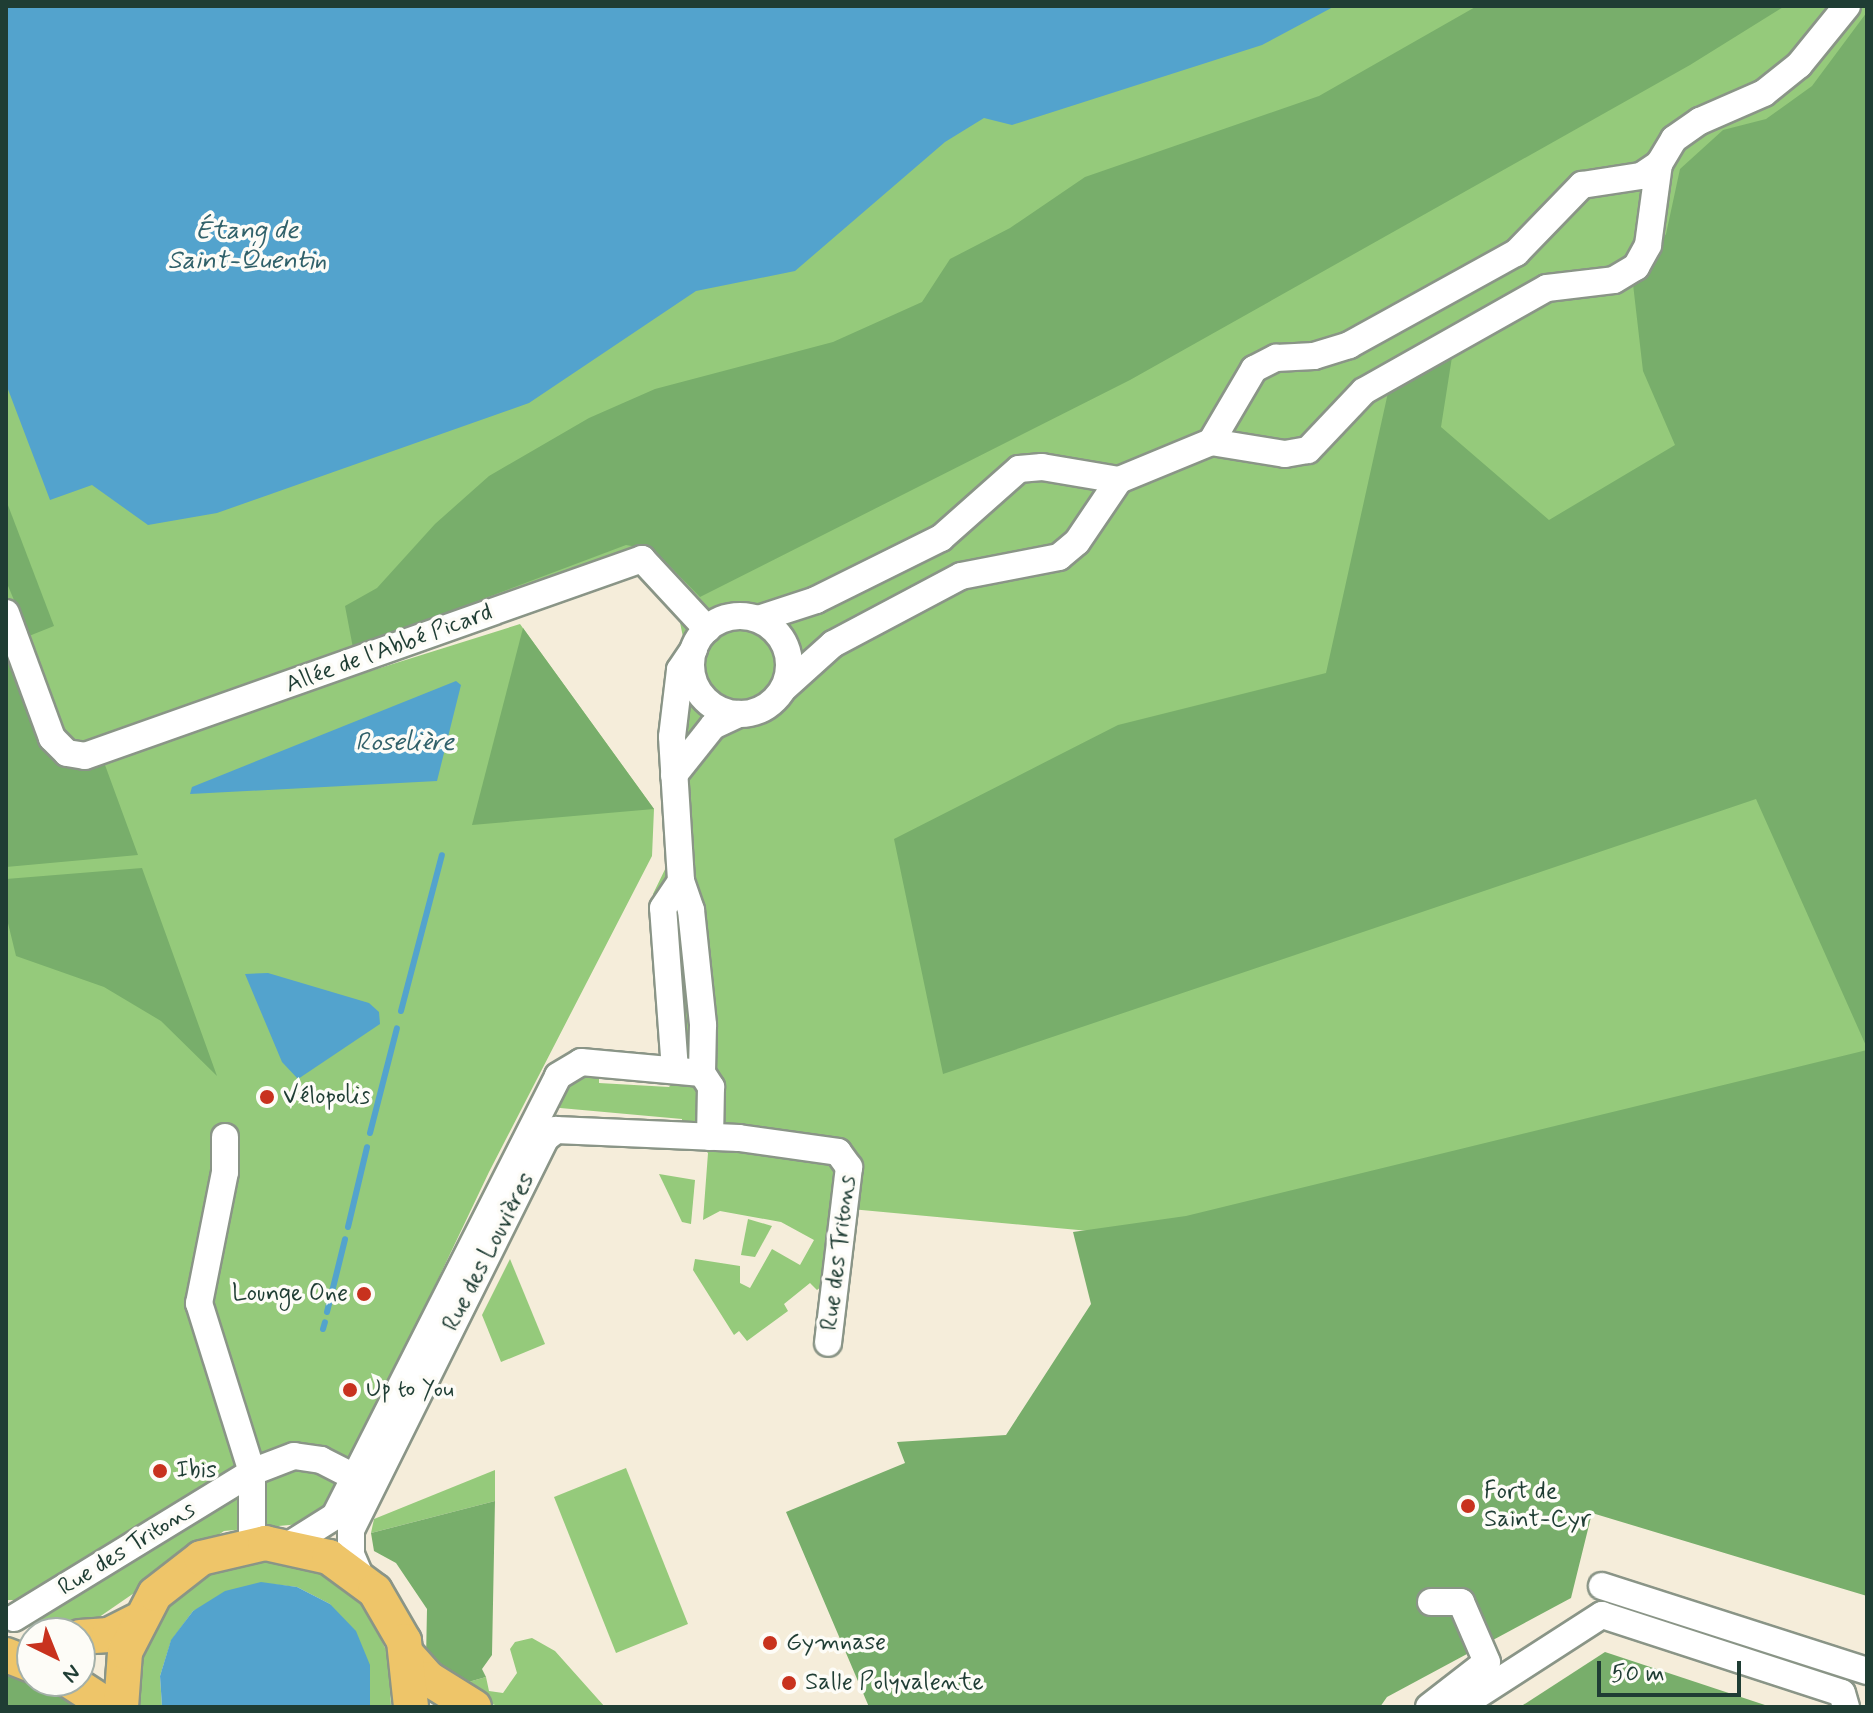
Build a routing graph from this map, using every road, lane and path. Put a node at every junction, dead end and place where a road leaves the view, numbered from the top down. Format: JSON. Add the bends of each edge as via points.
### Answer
{"nodes":[{"id":1,"x":1847,"y":6,"type":"edge"},
{"id":2,"x":1659,"y":164,"type":"junction"},
{"id":3,"x":1614,"y":181,"type":"junction"},
{"id":4,"x":1653,"y":214,"type":"junction"},
{"id":5,"x":1211,"y":442,"type":"junction"},
{"id":6,"x":1119,"y":480,"type":"junction"},
{"id":7,"x":6,"y":613,"type":"edge"},
{"id":8,"x":758,"y":619,"type":"junction"},
{"id":9,"x":700,"y":639,"type":"junction"},
{"id":10,"x":784,"y":688,"type":"junction"},
{"id":11,"x":739,"y":714,"type":"junction"},
{"id":12,"x":674,"y":775,"type":"junction"},
{"id":13,"x":681,"y":881,"type":"junction"},
{"id":14,"x":696,"y":957,"type":"junction"},
{"id":15,"x":664,"y":960,"type":"junction"},
{"id":16,"x":675,"y":1070,"type":"junction"},
{"id":17,"x":702,"y":1073,"type":"junction"},
{"id":18,"x":225,"y":1137,"type":"dead end"},
{"id":19,"x":710,"y":1137,"type":"junction"},
{"id":20,"x":828,"y":1343,"type":"dead end"},
{"id":21,"x":252,"y":1472,"type":"junction"},
{"id":22,"x":363,"y":1482,"type":"junction"},
{"id":23,"x":252,"y":1544,"type":"junction"},
{"id":24,"x":289,"y":1545,"type":"junction"},
{"id":25,"x":361,"y":1578,"type":"junction"},
{"id":26,"x":1602,"y":1586,"type":"dead end"},
{"id":27,"x":1431,"y":1602,"type":"dead end"},
{"id":28,"x":36,"y":1617,"type":"edge"},
{"id":29,"x":137,"y":1621,"type":"junction"},
{"id":30,"x":96,"y":1636,"type":"edge"},
{"id":31,"x":409,"y":1657,"type":"junction"},
{"id":32,"x":1867,"y":1671,"type":"edge"},
{"id":33,"x":121,"y":1707,"type":"edge"},
{"id":34,"x":411,"y":1707,"type":"edge"},
{"id":35,"x":474,"y":1707,"type":"edge"},
{"id":36,"x":1429,"y":1707,"type":"edge"},
{"id":37,"x":1459,"y":1707,"type":"edge"},
{"id":38,"x":1846,"y":1707,"type":"edge"}],
"edges":[{"from":1,"to":2,"type":"street","via":[[1799,65],[1764,93],[1700,121],[1674,139]]},
{"from":2,"to":3,"type":"street","via":[[1641,176]]},
{"from":2,"to":4,"type":"street"},
{"from":3,"to":4,"type":"street","via":[[1639,193]]},
{"from":3,"to":5,"type":"street","via":[[1582,185],[1516,253],[1349,345],[1314,356],[1276,358],[1254,369],[1232,415]]},
{"from":4,"to":5,"type":"street","via":[[1648,245],[1636,267],[1614,280],[1547,288],[1364,391],[1308,450],[1285,454]]},
{"from":5,"to":6,"type":"street"},
{"from":6,"to":8,"type":"street","via":[[1042,467],[1019,469],[941,538],[816,600]]},
{"from":6,"to":10,"type":"street","via":[[1077,542],[1059,557],[961,576],[833,644]]},
{"from":7,"to":9,"type":"street","name":"Allée de l'Abbé Picard","via":[[52,738],[67,753],[85,756],[642,559],[665,580]]},
{"from":8,"to":9,"type":"street","via":[[731,617]]},
{"from":8,"to":10,"type":"street","via":[[772,627],[789,655]]},
{"from":9,"to":11,"type":"street","via":[[693,680],[711,705]]},
{"from":9,"to":12,"type":"street","via":[[680,670],[672,704]]},
{"from":10,"to":11,"type":"street","via":[[766,707]]},
{"from":11,"to":12,"type":"street","via":[[713,726]]},
{"from":12,"to":13,"type":"street"},
{"from":13,"to":14,"type":"street","via":[[691,910]]},
{"from":13,"to":15,"type":"street","via":[[663,908]]},
{"from":14,"to":15,"type":"street","via":[[680,944]]},
{"from":14,"to":17,"type":"street"},
{"from":15,"to":16,"type":"street"},
{"from":16,"to":17,"type":"street","name":"Rue des Louvières"},
{"from":16,"to":22,"type":"street","name":"Rue des Louvières","via":[[581,1062],[558,1076]]},
{"from":17,"to":19,"type":"street","via":[[711,1087]]},
{"from":18,"to":21,"type":"street","via":[[225,1172],[199,1303]]},
{"from":19,"to":20,"type":"street","name":"Rue des Tritons","via":[[818,1146],[838,1152],[849,1167]]},
{"from":19,"to":22,"type":"street","name":"Rue des Louvières","via":[[567,1128],[546,1138]]},
{"from":21,"to":22,"type":"street","name":"Rue des Tritons","via":[[294,1456],[321,1460]]},
{"from":21,"to":23,"type":"street"},
{"from":21,"to":28,"type":"street","name":"Rue des Tritons"},
{"from":22,"to":24,"type":"street","name":"Rue des Louvières","via":[[329,1522]]},
{"from":22,"to":25,"type":"street","name":"Rue des Louvières","via":[[349,1537]]},
{"from":23,"to":24,"type":"main road"},
{"from":23,"to":29,"type":"main road","via":[[216,1552],[186,1567],[155,1594]]},
{"from":24,"to":25,"type":"main road","via":[[329,1557]]},
{"from":25,"to":31,"type":"main road","via":[[390,1611]]},
{"from":26,"to":32,"type":"street"},
{"from":27,"to":36,"type":"street","via":[[1461,1602],[1487,1662]]},
{"from":29,"to":30,"type":"main road"},
{"from":29,"to":33,"type":"main road","via":[[123,1660]]},
{"from":31,"to":34,"type":"main road"},
{"from":31,"to":35,"type":"main road","via":[[429,1679]]},
{"from":37,"to":38,"type":"street","via":[[1602,1615],[1707,1655],[1842,1693]]}]}
